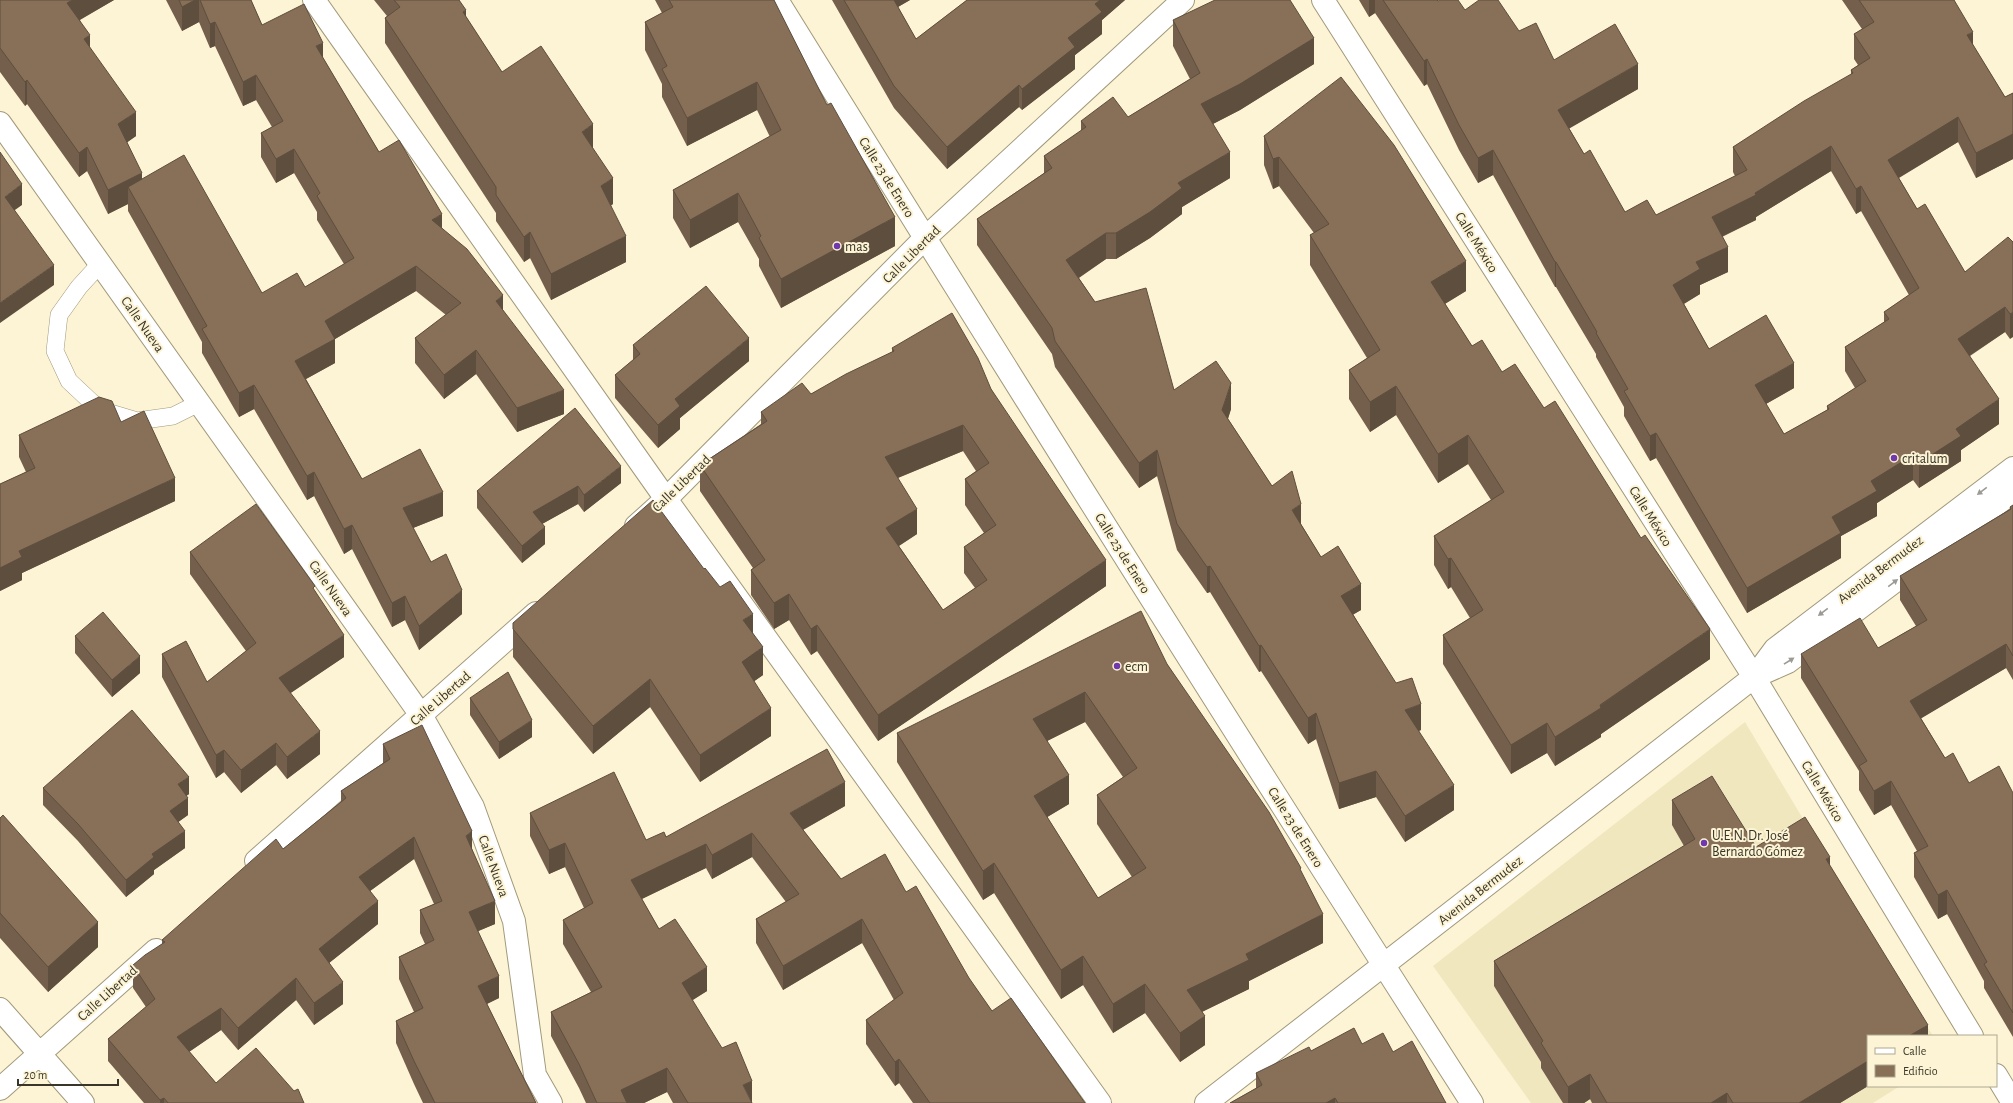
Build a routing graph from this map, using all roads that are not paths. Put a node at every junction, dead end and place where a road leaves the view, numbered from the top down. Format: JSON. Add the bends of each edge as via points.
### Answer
{"nodes":[{"id":1,"x":314,"y":0,"type":"edge"},
{"id":2,"x":777,"y":0,"type":"edge"},
{"id":3,"x":1183,"y":0,"type":"edge"},
{"id":4,"x":1323,"y":0,"type":"edge"},
{"id":5,"x":0,"y":123,"type":"edge"},
{"id":6,"x":925,"y":238,"type":"junction"},
{"id":7,"x":100,"y":264,"type":"junction"},
{"id":8,"x":199,"y":403,"type":"junction"},
{"id":9,"x":2013,"y":468,"type":"edge"},
{"id":10,"x":2013,"y":492,"type":"edge"},
{"id":11,"x":666,"y":499,"type":"junction"},
{"id":12,"x":618,"y":541,"type":"edge"},
{"id":13,"x":553,"y":599,"type":"edge"},
{"id":14,"x":1754,"y":677,"type":"junction"},
{"id":15,"x":421,"y":715,"type":"junction"},
{"id":16,"x":242,"y":874,"type":"edge"},
{"id":17,"x":170,"y":937,"type":"edge"},
{"id":18,"x":1384,"y":965,"type":"junction"},
{"id":19,"x":0,"y":1009,"type":"edge"},
{"id":20,"x":1971,"y":1035,"type":"edge"},
{"id":21,"x":39,"y":1054,"type":"junction"},
{"id":22,"x":1997,"y":1076,"type":"edge"},
{"id":23,"x":0,"y":1089,"type":"edge"},
{"id":24,"x":2012,"y":1099,"type":"edge"},
{"id":25,"x":83,"y":1103,"type":"edge"},
{"id":26,"x":551,"y":1103,"type":"edge"},
{"id":27,"x":1100,"y":1103,"type":"edge"},
{"id":28,"x":1206,"y":1103,"type":"edge"},
{"id":29,"x":1472,"y":1103,"type":"edge"}],
"edges":[{"from":1,"to":11,"type":"street"},
{"from":2,"to":6,"type":"street","name":"Calle 23 de Enero"},
{"from":3,"to":6,"type":"street","name":"Calle Libertad"},
{"from":4,"to":14,"type":"street","name":"Calle México"},
{"from":5,"to":7,"type":"street","name":"Calle Nueva"},
{"from":6,"to":11,"type":"street","name":"Calle Libertad"},
{"from":6,"to":18,"type":"street","name":"Calle 23 de Enero"},
{"from":7,"to":8,"type":"street","name":"Calle Nueva"},
{"from":7,"to":8,"type":"lane","via":[[79,286],[58,315],[55,351],[69,381],[100,410],[137,421],[173,416]]},
{"from":8,"to":15,"type":"street","name":"Calle Nueva"},
{"from":9,"to":14,"type":"street","name":"Avenida Bermudez","one_way":true,"via":[[1775,649]]},
{"from":14,"to":10,"type":"street","name":"Avenida Bermudez","one_way":true,"via":[[1788,662]]},
{"from":11,"to":12,"type":"street","name":"Calle Libertad"},
{"from":11,"to":27,"type":"street"},
{"from":13,"to":15,"type":"street","name":"Calle Libertad"},
{"from":14,"to":18,"type":"street","name":"Avenida Bermudez"},
{"from":14,"to":20,"type":"street","name":"Calle México"},
{"from":15,"to":16,"type":"street","name":"Calle Libertad"},
{"from":15,"to":26,"type":"street","name":"Calle Nueva","via":[[473,806],[514,921],[535,1075]]},
{"from":17,"to":21,"type":"street","name":"Calle Libertad"},
{"from":18,"to":28,"type":"street","name":"Avenida Bermudez"},
{"from":18,"to":29,"type":"street","name":"Calle 23 de Enero"},
{"from":19,"to":21,"type":"street"},
{"from":21,"to":23,"type":"street","name":"Calle Libertad"},
{"from":21,"to":25,"type":"street"},
{"from":22,"to":24,"type":"street"}]}
